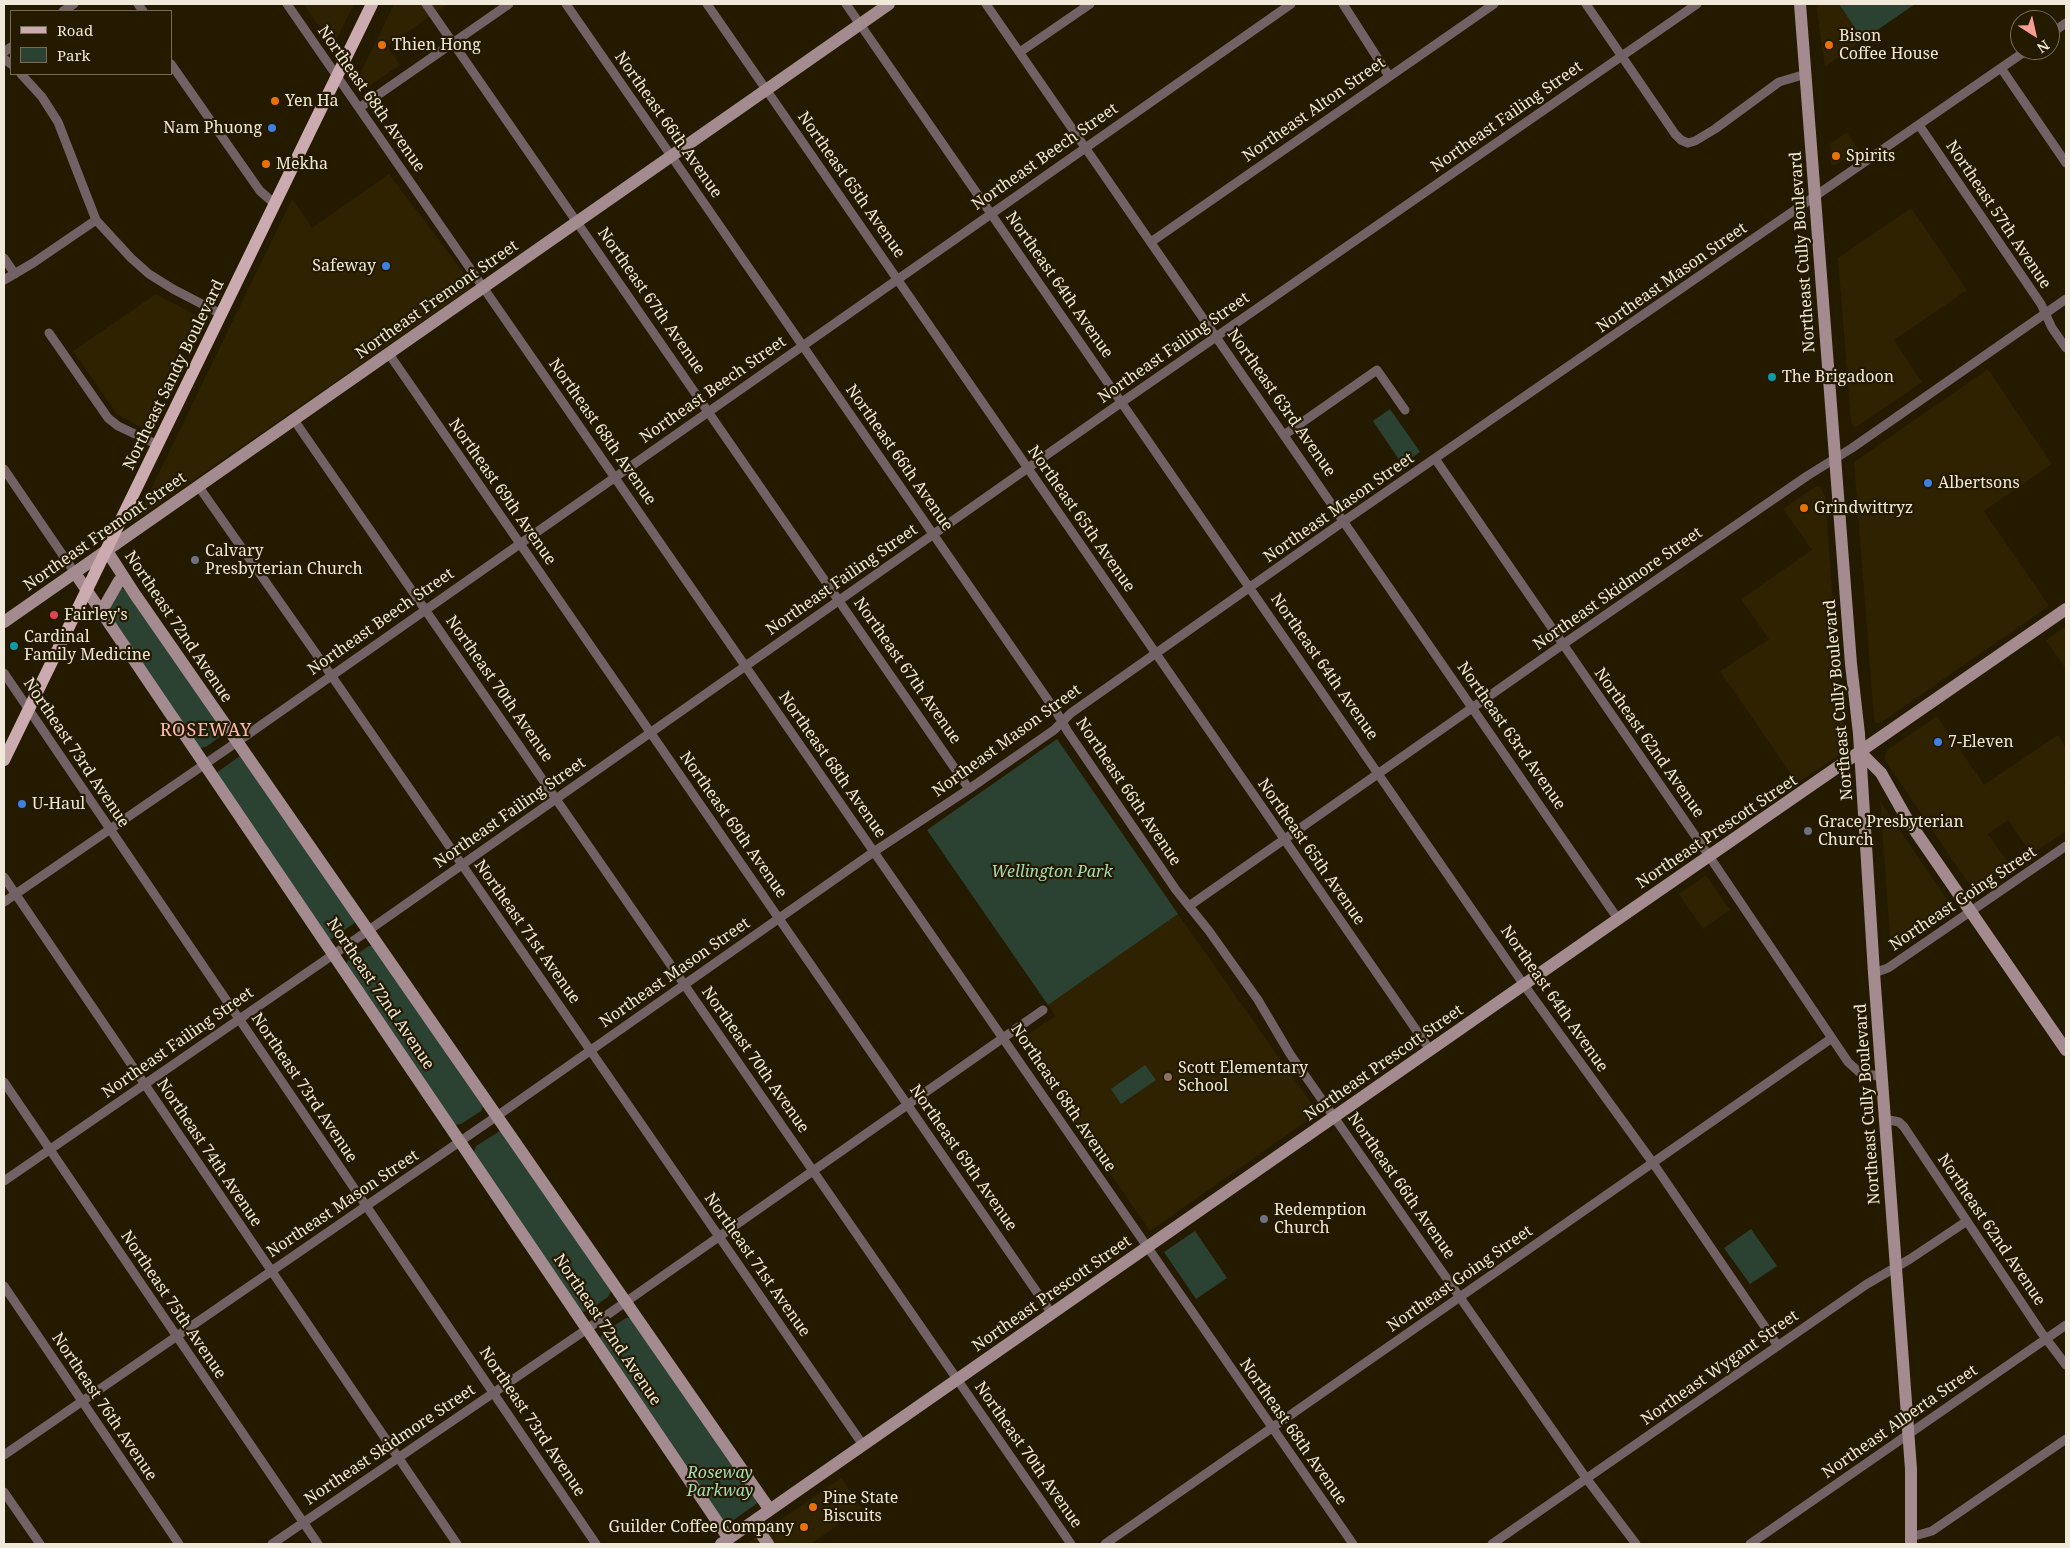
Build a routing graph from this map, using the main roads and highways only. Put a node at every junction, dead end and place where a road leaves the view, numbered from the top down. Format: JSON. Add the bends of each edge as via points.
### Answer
{"nodes":[{"id":1,"x":372,"y":4,"type":"edge"},
{"id":2,"x":4,"y":760,"type":"edge"}],
"edges":[{"from":1,"to":2,"type":"main road","name":"Northeast Sandy Boulevard"}]}
